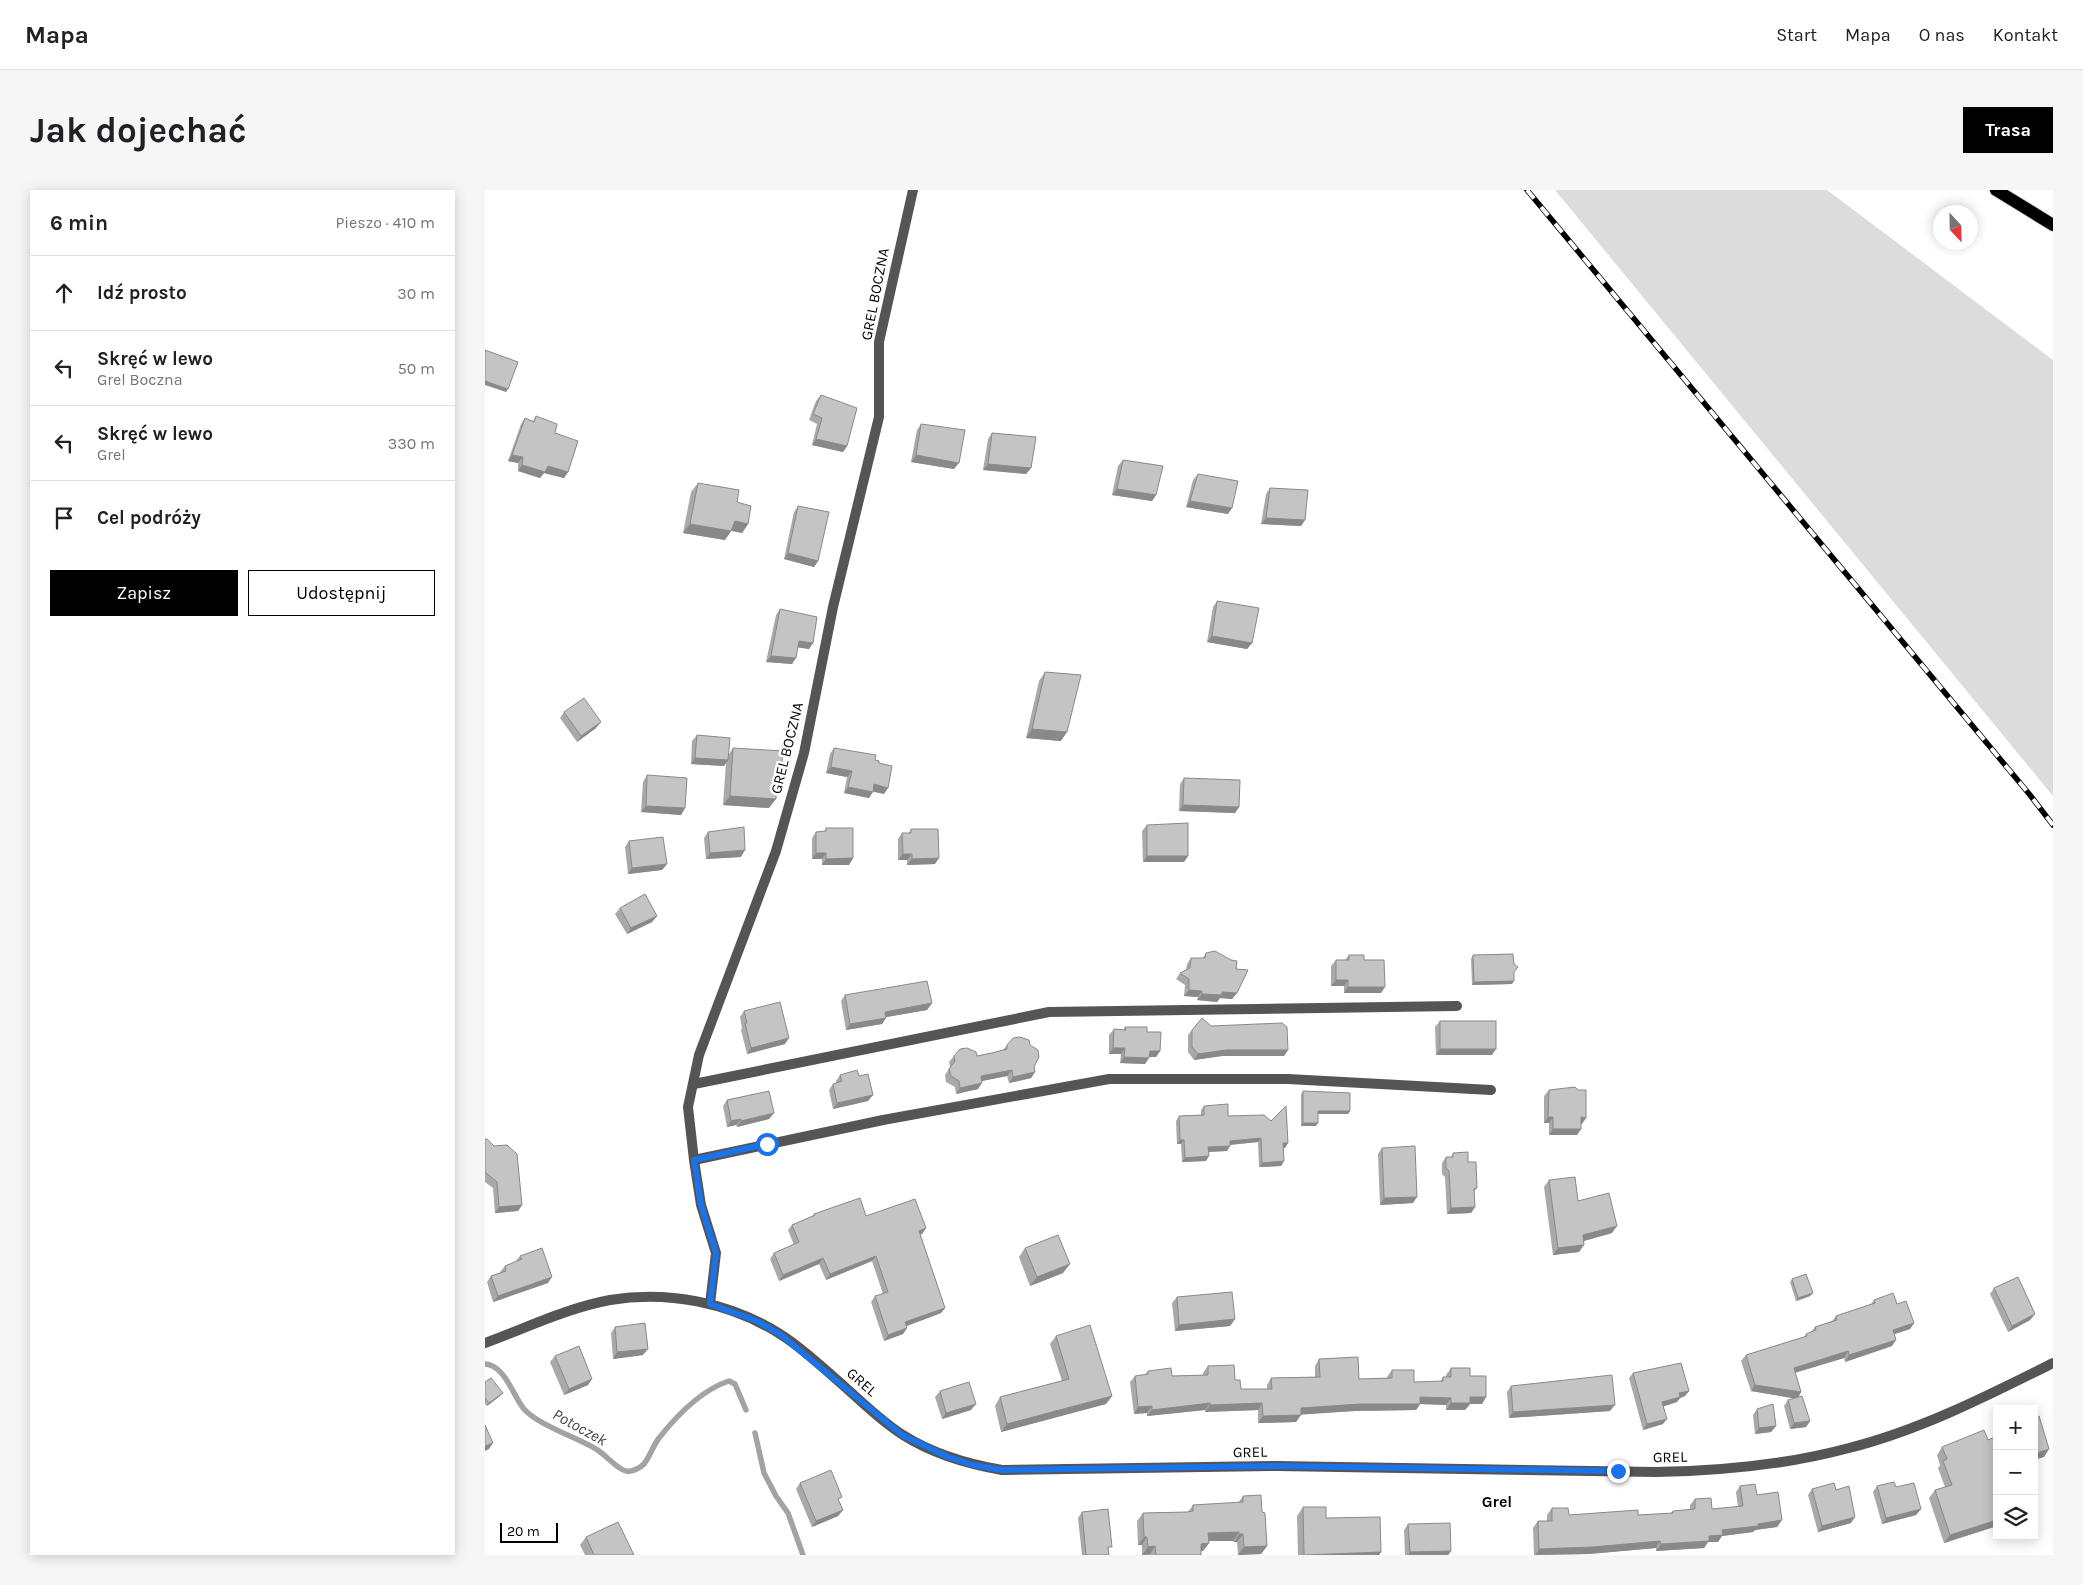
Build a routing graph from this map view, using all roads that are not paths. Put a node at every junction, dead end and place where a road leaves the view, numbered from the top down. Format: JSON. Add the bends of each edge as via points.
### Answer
{"nodes":[{"id":1,"x":913,"y":190,"type":"edge"},
{"id":2,"x":1996,"y":190,"type":"edge"},
{"id":3,"x":2053,"y":225,"type":"edge"},
{"id":4,"x":1457,"y":1006,"type":"dead end"},
{"id":5,"x":694,"y":1084,"type":"junction"},
{"id":6,"x":1491,"y":1090,"type":"dead end"},
{"id":7,"x":694,"y":1160,"type":"junction"},
{"id":8,"x":710,"y":1304,"type":"junction"},
{"id":9,"x":485,"y":1343,"type":"edge"},
{"id":10,"x":2053,"y":1363,"type":"edge"}],
"edges":[{"from":1,"to":5,"type":"street","name":"GREL BOCZNA","via":[[879,342],[879,417],[833,607],[804,753],[776,851],[699,1055]]},
{"from":2,"to":3,"type":"main road"},
{"from":4,"to":5,"type":"street","via":[[1049,1012]]},
{"from":5,"to":7,"type":"street","name":"GREL BOCZNA","via":[[689,1107]]},
{"from":6,"to":7,"type":"street","via":[[1288,1078],[1109,1079],[883,1120]]},
{"from":7,"to":8,"type":"street","name":"GREL BOCZNA","via":[[701,1205],[716,1253]]},
{"from":8,"to":9,"type":"street","name":"GREL","via":[[674,1298],[610,1300]]},
{"from":8,"to":10,"type":"street","name":"GREL","via":[[757,1321],[781,1335],[902,1435],[948,1457],[1002,1470],[1277,1466],[1656,1472],[1745,1467],[1800,1459],[1897,1433],[1994,1393]]}]}
